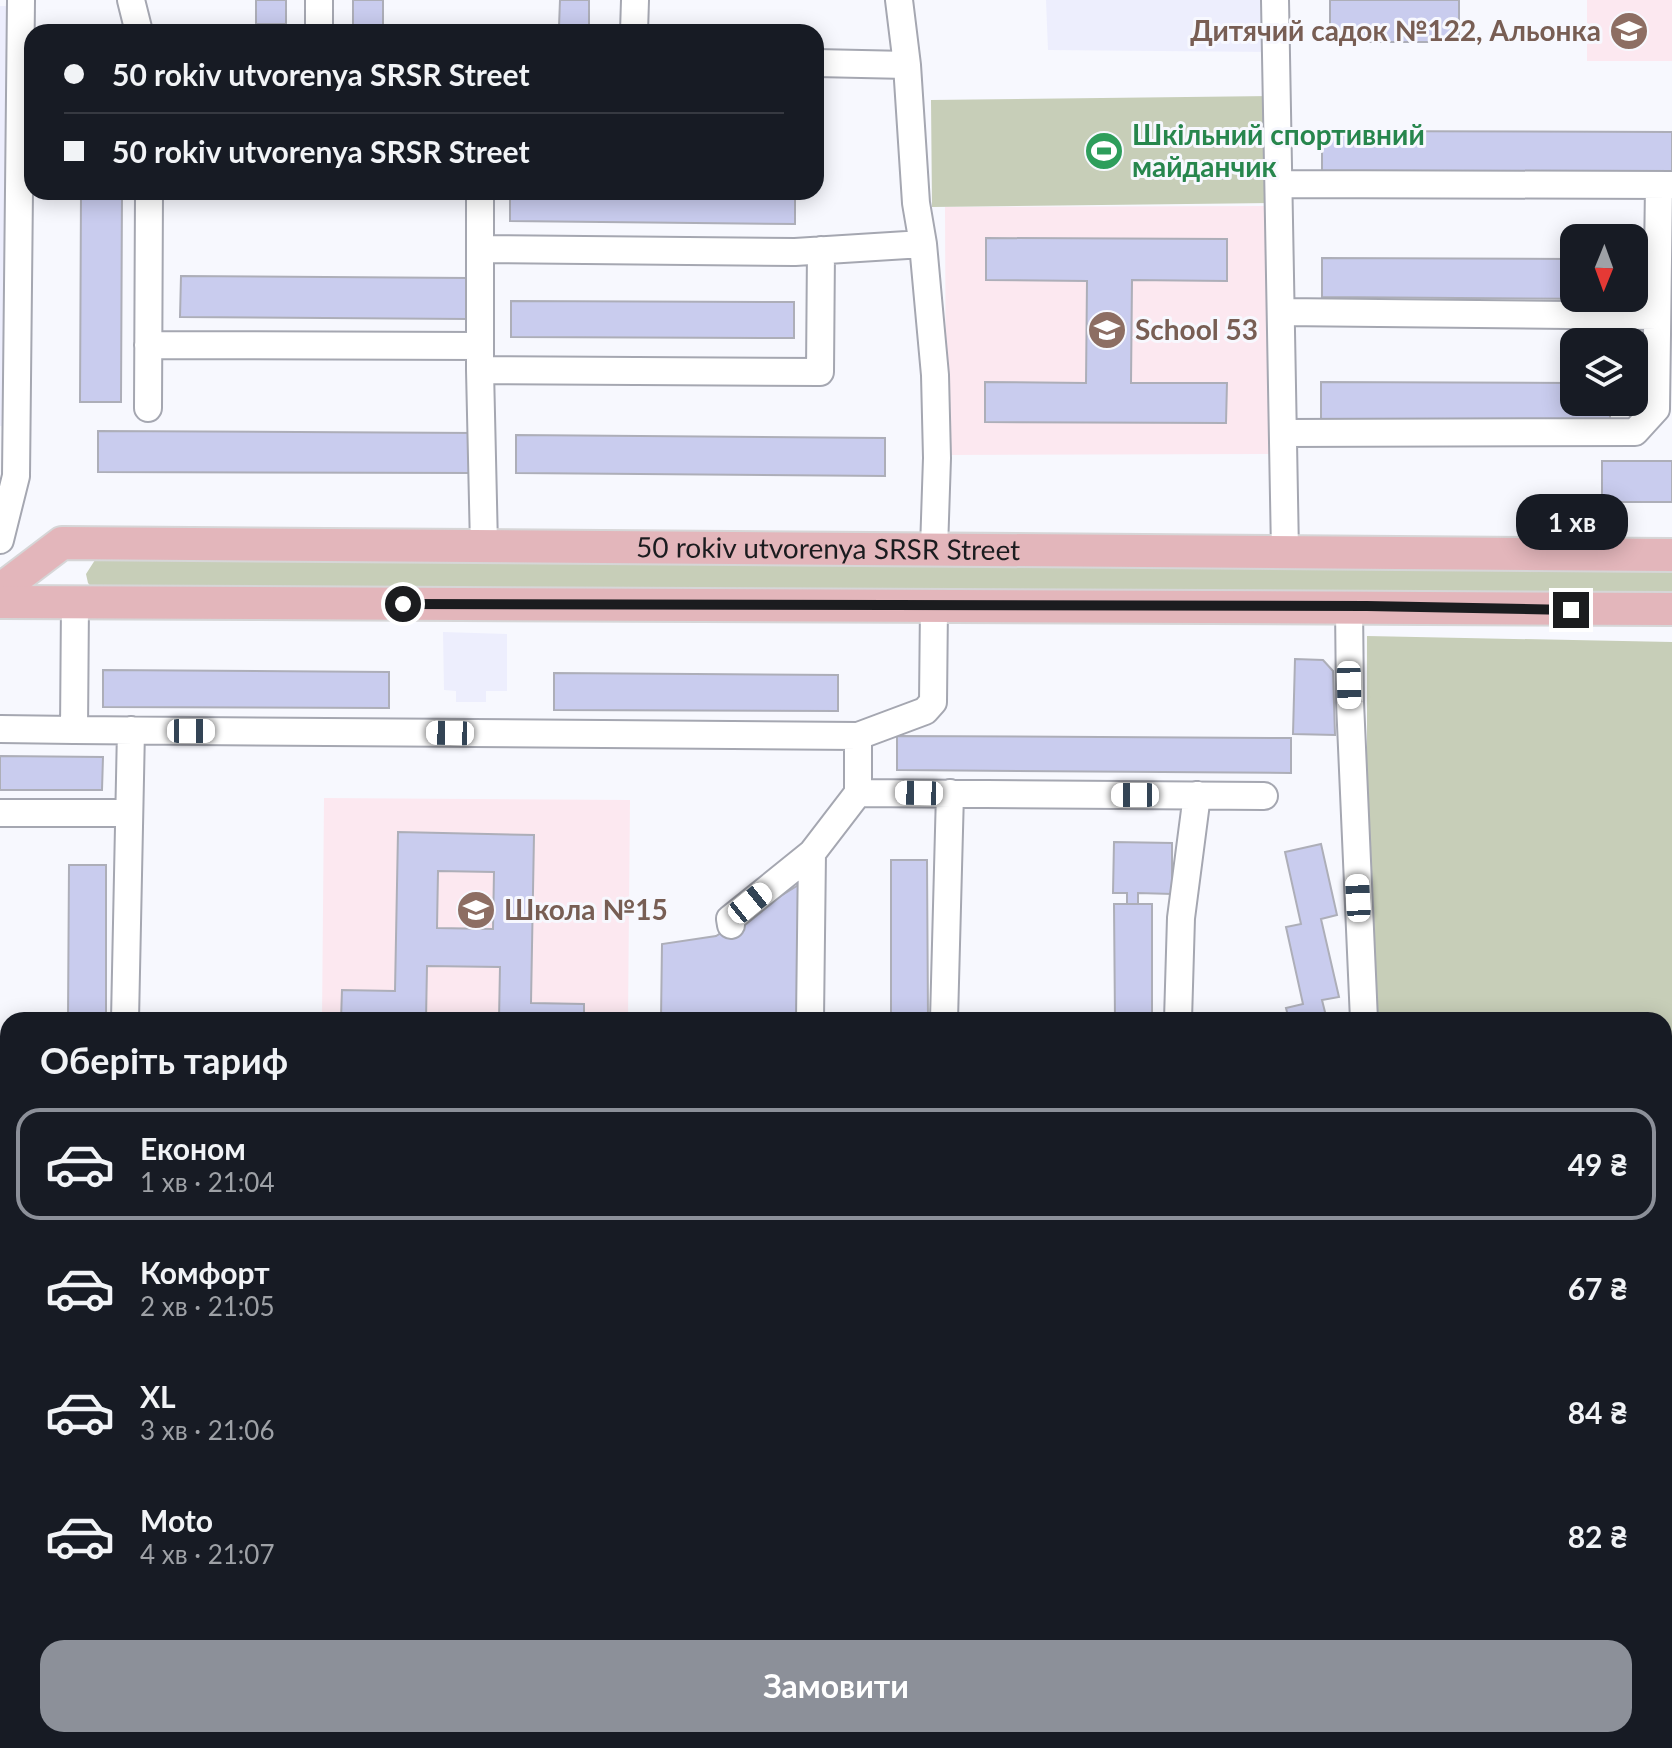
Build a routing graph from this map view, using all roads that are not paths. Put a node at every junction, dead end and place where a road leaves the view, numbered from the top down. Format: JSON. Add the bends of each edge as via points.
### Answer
{"nodes":[{"id":1,"x":21,"y":0,"type":"edge"},
{"id":2,"x":131,"y":0,"type":"edge"},
{"id":3,"x":319,"y":0,"type":"edge"},
{"id":4,"x":635,"y":0,"type":"edge"},
{"id":5,"x":899,"y":0,"type":"edge"},
{"id":6,"x":1275,"y":0,"type":"edge"},
{"id":7,"x":137,"y":24,"type":"edge"},
{"id":8,"x":319,"y":24,"type":"edge"},
{"id":9,"x":634,"y":24,"type":"edge"},
{"id":10,"x":824,"y":63,"type":"edge"},
{"id":11,"x":907,"y":65,"type":"junction"},
{"id":12,"x":1280,"y":184,"type":"junction"},
{"id":13,"x":1666,"y":185,"type":"edge"},
{"id":14,"x":149,"y":200,"type":"edge"},
{"id":15,"x":480,"y":200,"type":"edge"},
{"id":16,"x":923,"y":244,"type":"junction"},
{"id":17,"x":480,"y":249,"type":"junction"},
{"id":18,"x":821,"y":250,"type":"junction"},
{"id":19,"x":1282,"y":312,"type":"junction"},
{"id":20,"x":1657,"y":316,"type":"junction"},
{"id":21,"x":148,"y":345,"type":"junction"},
{"id":22,"x":480,"y":358,"type":"junction"},
{"id":23,"x":148,"y":408,"type":"dead end"},
{"id":24,"x":1284,"y":433,"type":"junction"},
{"id":25,"x":0,"y":540,"type":"edge"},
{"id":26,"x":484,"y":546,"type":"junction"},
{"id":27,"x":934,"y":549,"type":"junction"},
{"id":28,"x":1285,"y":552,"type":"junction"},
{"id":29,"x":1672,"y":555,"type":"edge"},
{"id":30,"x":0,"y":590,"type":"edge"},
{"id":31,"x":0,"y":602,"type":"edge"},
{"id":32,"x":75,"y":602,"type":"junction"},
{"id":33,"x":934,"y":605,"type":"junction"},
{"id":34,"x":1349,"y":606,"type":"junction"},
{"id":35,"x":1672,"y":609,"type":"edge"},
{"id":36,"x":0,"y":729,"type":"edge"},
{"id":37,"x":74,"y":730,"type":"junction"},
{"id":38,"x":131,"y":730,"type":"junction"},
{"id":39,"x":858,"y":736,"type":"junction"},
{"id":40,"x":858,"y":793,"type":"junction"},
{"id":41,"x":950,"y":793,"type":"junction"},
{"id":42,"x":1197,"y":795,"type":"junction"},
{"id":43,"x":1264,"y":796,"type":"dead end"},
{"id":44,"x":0,"y":813,"type":"edge"},
{"id":45,"x":129,"y":813,"type":"junction"},
{"id":46,"x":812,"y":853,"type":"junction"},
{"id":47,"x":731,"y":925,"type":"dead end"},
{"id":48,"x":125,"y":1012,"type":"edge"},
{"id":49,"x":810,"y":1012,"type":"edge"},
{"id":50,"x":944,"y":1012,"type":"edge"},
{"id":51,"x":1178,"y":1012,"type":"edge"},
{"id":52,"x":1364,"y":1012,"type":"edge"}],
"edges":[{"from":1,"to":25,"type":"street","via":[[16,476]]},
{"from":2,"to":7,"type":"street"},
{"from":3,"to":8,"type":"street"},
{"from":4,"to":9,"type":"street"},
{"from":5,"to":11,"type":"street"},
{"from":6,"to":12,"type":"street"},
{"from":10,"to":11,"type":"street"},
{"from":11,"to":16,"type":"street"},
{"from":12,"to":13,"type":"street"},
{"from":12,"to":19,"type":"street"},
{"from":13,"to":20,"type":"street"},
{"from":14,"to":21,"type":"street"},
{"from":15,"to":17,"type":"street"},
{"from":16,"to":18,"type":"street"},
{"from":16,"to":27,"type":"street","via":[[935,375]]},
{"from":17,"to":18,"type":"street"},
{"from":17,"to":22,"type":"street"},
{"from":18,"to":22,"type":"street","via":[[820,372]]},
{"from":19,"to":20,"type":"street"},
{"from":19,"to":24,"type":"street"},
{"from":20,"to":24,"type":"street","via":[[1656,409],[1635,432]]},
{"from":21,"to":22,"type":"street"},
{"from":21,"to":23,"type":"street"},
{"from":22,"to":26,"type":"street"},
{"from":24,"to":28,"type":"street"},
{"from":26,"to":27,"type":"main road","name":"50 rokiv utvorenya SRSR Street"},
{"from":26,"to":30,"type":"main road","name":"50 rokiv utvorenya SRSR Street","via":[[62,543]]},
{"from":27,"to":28,"type":"main road","name":"50 rokiv utvorenya SRSR Street"},
{"from":28,"to":29,"type":"main road","name":"50 rokiv utvorenya SRSR Street"},
{"from":31,"to":32,"type":"main road","name":"50 rokiv utvorenya SRSR Street"},
{"from":32,"to":33,"type":"main road","name":"50 rokiv utvorenya SRSR Street"},
{"from":32,"to":37,"type":"street"},
{"from":33,"to":34,"type":"main road","name":"50 rokiv utvorenya SRSR Street"},
{"from":33,"to":39,"type":"street","via":[[933,702],[925,711]]},
{"from":34,"to":35,"type":"main road","name":"50 rokiv utvorenya SRSR Street"},
{"from":34,"to":52,"type":"street"},
{"from":36,"to":37,"type":"street"},
{"from":37,"to":38,"type":"street"},
{"from":38,"to":39,"type":"street"},
{"from":38,"to":45,"type":"street"},
{"from":39,"to":40,"type":"street"},
{"from":40,"to":41,"type":"street"},
{"from":40,"to":46,"type":"street"},
{"from":41,"to":42,"type":"street"},
{"from":41,"to":50,"type":"street"},
{"from":42,"to":43,"type":"street"},
{"from":42,"to":51,"type":"street","via":[[1181,918]]},
{"from":44,"to":45,"type":"street"},
{"from":45,"to":48,"type":"street"},
{"from":46,"to":47,"type":"street","via":[[730,919]]},
{"from":46,"to":49,"type":"street"}]}
